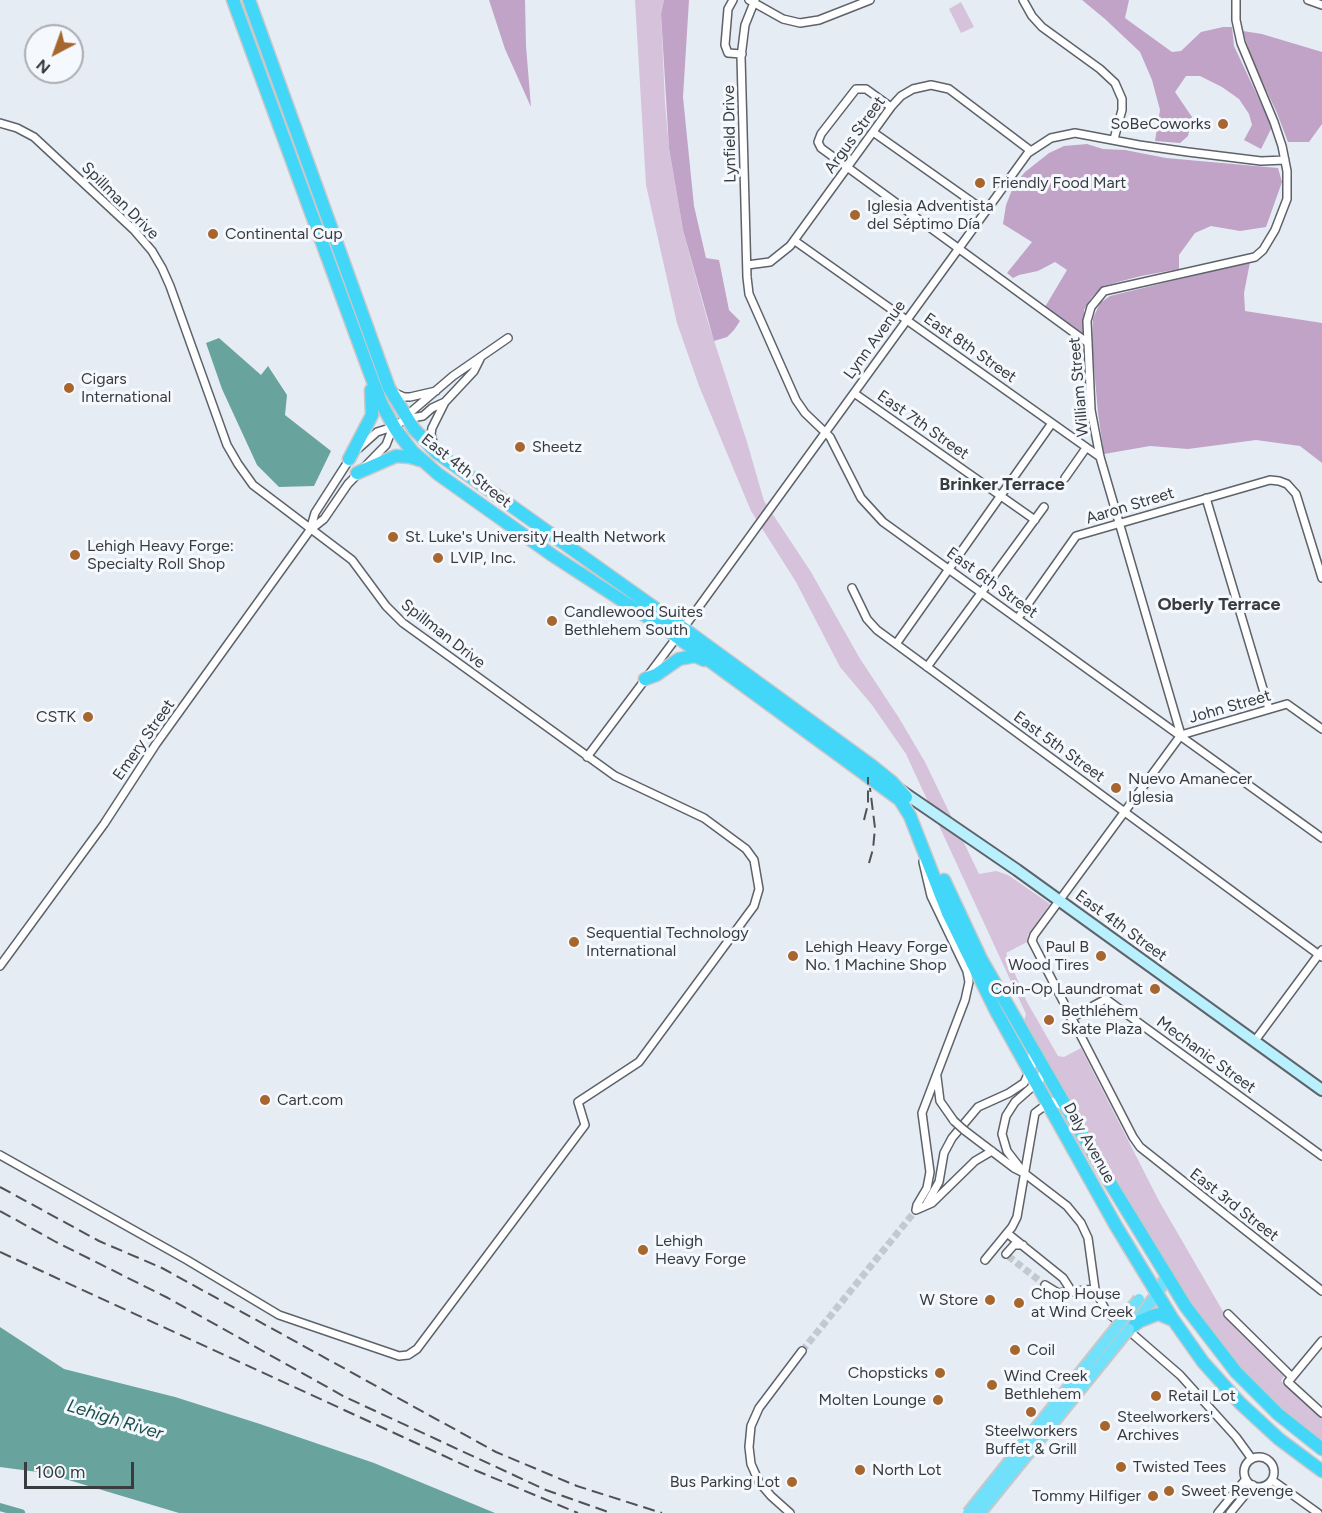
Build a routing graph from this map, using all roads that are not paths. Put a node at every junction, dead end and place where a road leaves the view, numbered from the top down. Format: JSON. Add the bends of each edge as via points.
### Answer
{"nodes":[{"id":1,"x":233,"y":0,"type":"edge"},
{"id":2,"x":249,"y":0,"type":"edge"},
{"id":3,"x":733,"y":0,"type":"edge"},
{"id":4,"x":870,"y":0,"type":"edge"},
{"id":5,"x":1023,"y":0,"type":"edge"},
{"id":6,"x":1236,"y":0,"type":"edge"},
{"id":7,"x":1308,"y":0,"type":"edge"},
{"id":8,"x":753,"y":1,"type":"edge"},
{"id":9,"x":1322,"y":4,"type":"edge"},
{"id":10,"x":742,"y":54,"type":"junction"},
{"id":11,"x":891,"y":107,"type":"junction"},
{"id":12,"x":0,"y":123,"type":"edge"},
{"id":13,"x":873,"y":132,"type":"junction"},
{"id":14,"x":1114,"y":139,"type":"junction"},
{"id":15,"x":1031,"y":151,"type":"junction"},
{"id":16,"x":1285,"y":160,"type":"junction"},
{"id":17,"x":847,"y":169,"type":"junction"},
{"id":18,"x":985,"y":211,"type":"junction"},
{"id":19,"x":795,"y":241,"type":"junction"},
{"id":20,"x":958,"y":249,"type":"junction"},
{"id":21,"x":747,"y":268,"type":"junction"},
{"id":22,"x":907,"y":320,"type":"junction"},
{"id":23,"x":508,"y":338,"type":"dead end"},
{"id":24,"x":1088,"y":343,"type":"junction"},
{"id":25,"x":480,"y":359,"type":"junction"},
{"id":26,"x":368,"y":368,"type":"junction"},
{"id":27,"x":388,"y":388,"type":"junction"},
{"id":28,"x":435,"y":391,"type":"junction"},
{"id":29,"x":854,"y":393,"type":"junction"},
{"id":30,"x":445,"y":402,"type":"junction"},
{"id":31,"x":406,"y":419,"type":"junction"},
{"id":32,"x":1052,"y":423,"type":"junction"},
{"id":33,"x":393,"y":427,"type":"junction"},
{"id":34,"x":826,"y":432,"type":"junction"},
{"id":35,"x":1086,"y":448,"type":"junction"},
{"id":36,"x":437,"y":453,"type":"junction"},
{"id":37,"x":1100,"y":457,"type":"junction"},
{"id":38,"x":349,"y":459,"type":"junction"},
{"id":39,"x":423,"y":461,"type":"junction"},
{"id":40,"x":357,"y":473,"type":"junction"},
{"id":41,"x":1065,"y":478,"type":"dead end"},
{"id":42,"x":1001,"y":496,"type":"junction"},
{"id":43,"x":1206,"y":498,"type":"junction"},
{"id":44,"x":1044,"y":507,"type":"dead end"},
{"id":45,"x":1035,"y":520,"type":"junction"},
{"id":46,"x":1119,"y":524,"type":"junction"},
{"id":47,"x":310,"y":530,"type":"junction"},
{"id":48,"x":949,"y":569,"type":"junction"},
{"id":49,"x":1322,"y":578,"type":"edge"},
{"id":50,"x":852,"y":588,"type":"dead end"},
{"id":51,"x":982,"y":593,"type":"junction"},
{"id":52,"x":1018,"y":618,"type":"junction"},
{"id":53,"x":680,"y":632,"type":"junction"},
{"id":54,"x":896,"y":644,"type":"junction"},
{"id":55,"x":715,"y":664,"type":"junction"},
{"id":56,"x":927,"y":667,"type":"junction"},
{"id":57,"x":645,"y":679,"type":"junction"},
{"id":58,"x":1269,"y":709,"type":"junction"},
{"id":59,"x":1322,"y":729,"type":"edge"},
{"id":60,"x":1180,"y":735,"type":"junction"},
{"id":61,"x":587,"y":757,"type":"junction"},
{"id":62,"x":866,"y":767,"type":"junction"},
{"id":63,"x":893,"y":790,"type":"junction"},
{"id":64,"x":1124,"y":812,"type":"junction"},
{"id":65,"x":918,"y":836,"type":"junction"},
{"id":66,"x":1322,"y":838,"type":"edge"},
{"id":67,"x":1059,"y":901,"type":"junction"},
{"id":68,"x":1321,"y":954,"type":"edge"},
{"id":69,"x":0,"y":966,"type":"edge"},
{"id":70,"x":1071,"y":1018,"type":"junction"},
{"id":71,"x":1254,"y":1042,"type":"junction"},
{"id":72,"x":1031,"y":1045,"type":"junction"},
{"id":73,"x":940,"y":1066,"type":"junction"},
{"id":74,"x":1044,"y":1066,"type":"junction"},
{"id":75,"x":1030,"y":1072,"type":"junction"},
{"id":76,"x":1037,"y":1084,"type":"junction"},
{"id":77,"x":1322,"y":1090,"type":"edge"},
{"id":78,"x":1048,"y":1102,"type":"junction"},
{"id":79,"x":1067,"y":1109,"type":"junction"},
{"id":80,"x":992,"y":1151,"type":"junction"},
{"id":81,"x":0,"y":1155,"type":"edge"},
{"id":82,"x":1322,"y":1156,"type":"edge"},
{"id":83,"x":1024,"y":1173,"type":"junction"},
{"id":84,"x":919,"y":1207,"type":"junction"},
{"id":85,"x":1007,"y":1233,"type":"junction"},
{"id":86,"x":1023,"y":1245,"type":"junction"},
{"id":87,"x":996,"y":1246,"type":"junction"},
{"id":88,"x":1007,"y":1255,"type":"junction"},
{"id":89,"x":1167,"y":1275,"type":"junction"},
{"id":90,"x":1045,"y":1285,"type":"tunnel mouth"},
{"id":91,"x":1095,"y":1289,"type":"junction"},
{"id":92,"x":1154,"y":1289,"type":"junction"},
{"id":93,"x":1322,"y":1291,"type":"edge"},
{"id":94,"x":1072,"y":1292,"type":"junction"},
{"id":95,"x":1147,"y":1307,"type":"junction"},
{"id":96,"x":1228,"y":1314,"type":"dead end"},
{"id":97,"x":1174,"y":1321,"type":"junction"},
{"id":98,"x":1129,"y":1329,"type":"joint"},
{"id":99,"x":1322,"y":1341,"type":"edge"},
{"id":100,"x":801,"y":1351,"type":"tunnel mouth"},
{"id":101,"x":1290,"y":1379,"type":"junction"},
{"id":102,"x":1322,"y":1413,"type":"edge"},
{"id":103,"x":1322,"y":1449,"type":"edge"},
{"id":104,"x":1252,"y":1459,"type":"junction"},
{"id":105,"x":1322,"y":1471,"type":"edge"},
{"id":106,"x":1246,"y":1479,"type":"junction"},
{"id":107,"x":1272,"y":1480,"type":"junction"},
{"id":108,"x":1253,"y":1485,"type":"junction"},
{"id":109,"x":790,"y":1513,"type":"edge"},
{"id":110,"x":968,"y":1513,"type":"edge"},
{"id":111,"x":980,"y":1513,"type":"edge"},
{"id":112,"x":1218,"y":1513,"type":"edge"},
{"id":113,"x":1230,"y":1513,"type":"edge"},
{"id":114,"x":1318,"y":1513,"type":"edge"}],
"edges":[{"from":1,"to":26,"type":"highway","name":"East 4th Street"},
{"from":2,"to":27,"type":"highway","name":"East 4th Street"},
{"from":3,"to":10,"type":"street","via":[[728,9],[725,45],[728,53]]},
{"from":4,"to":8,"type":"street","via":[[806,22],[783,19]]},
{"from":5,"to":14,"type":"street","via":[[1041,27],[1115,83],[1122,110]]},
{"from":6,"to":16,"type":"street","name":"William Street","via":[[1241,43],[1274,122]]},
{"from":7,"to":9,"type":"street"},
{"from":8,"to":10,"type":"street","name":"Lynfield Drive"},
{"from":10,"to":21,"type":"street","name":"Lynfield Drive"},
{"from":11,"to":13,"type":"street","name":"Argus Street"},
{"from":11,"to":15,"type":"street","name":"Argus Street","via":[[917,87],[944,87]]},
{"from":11,"to":17,"type":"street","via":[[866,89],[856,88],[821,134],[821,148]]},
{"from":12,"to":47,"type":"street","name":"Spillman Drive","via":[[34,137],[134,230],[152,252],[170,286],[232,455],[259,491]]},
{"from":13,"to":17,"type":"street","name":"Argus Street"},
{"from":13,"to":18,"type":"street"},
{"from":14,"to":15,"type":"street","name":"Lynn Avenue","via":[[1068,133]]},
{"from":14,"to":16,"type":"street","name":"Lynn Avenue","via":[[1240,158]]},
{"from":15,"to":18,"type":"street","name":"Lynn Avenue"},
{"from":16,"to":24,"type":"street","name":"William Street","via":[[1286,204],[1260,253],[1104,291],[1089,314]]},
{"from":17,"to":19,"type":"street","name":"Argus Street"},
{"from":17,"to":20,"type":"street"},
{"from":18,"to":20,"type":"street","name":"Lynn Avenue"},
{"from":19,"to":21,"type":"street","name":"Argus Street","via":[[770,262]]},
{"from":19,"to":22,"type":"street","name":"East 8th Street"},
{"from":20,"to":22,"type":"street","name":"Lynn Avenue"},
{"from":20,"to":24,"type":"street"},
{"from":21,"to":34,"type":"street","name":"East 6th Street","via":[[753,304],[794,396],[805,413]]},
{"from":22,"to":29,"type":"street","name":"Lynn Avenue"},
{"from":22,"to":32,"type":"street","name":"East 8th Street"},
{"from":23,"to":25,"type":"street","name":"Emery Street"},
{"from":24,"to":37,"type":"street","name":"William Street","via":[[1091,410]]},
{"from":25,"to":28,"type":"street","name":"Emery Street"},
{"from":25,"to":30,"type":"street","name":"Emery Street"},
{"from":26,"to":33,"type":"highway","name":"East 4th Street"},
{"from":26,"to":38,"type":"highway","via":[[372,415]]},
{"from":27,"to":28,"type":"street","via":[[404,397]]},
{"from":27,"to":31,"type":"highway","name":"East 4th Street"},
{"from":28,"to":31,"type":"street","name":"Emery Street"},
{"from":29,"to":34,"type":"street","name":"Lynn Avenue"},
{"from":29,"to":42,"type":"street","name":"East 7th Street"},
{"from":30,"to":31,"type":"street","name":"Emery Street","via":[[423,416]]},
{"from":30,"to":36,"type":"street","via":[[432,428]]},
{"from":31,"to":33,"type":"street","name":"Emery Street"},
{"from":31,"to":36,"type":"highway","name":"East 4th Street"},
{"from":32,"to":35,"type":"street","name":"East 8th Street"},
{"from":32,"to":42,"type":"street"},
{"from":33,"to":38,"type":"street","name":"Emery Street","via":[[377,432]]},
{"from":33,"to":39,"type":"highway","name":"East 4th Street"},
{"from":33,"to":40,"type":"street","name":"Emery Street","via":[[386,445]]},
{"from":34,"to":48,"type":"street","name":"East 6th Street","via":[[866,505],[883,522]]},
{"from":34,"to":53,"type":"street","name":"Lynn Avenue"},
{"from":35,"to":37,"type":"street","name":"East 8th Street"},
{"from":35,"to":41,"type":"street"},
{"from":36,"to":53,"type":"highway","name":"East 4th Street"},
{"from":37,"to":46,"type":"street","name":"William Street"},
{"from":38,"to":47,"type":"street","name":"Emery Street","via":[[315,513]]},
{"from":39,"to":40,"type":"highway","via":[[396,456]]},
{"from":39,"to":53,"type":"highway","name":"East 4th Street","via":[[543,549]]},
{"from":40,"to":47,"type":"street","name":"Emery Street","via":[[324,519]]},
{"from":42,"to":45,"type":"street","name":"East 7th Street"},
{"from":42,"to":48,"type":"street"},
{"from":43,"to":46,"type":"street","name":"Aaron Street"},
{"from":43,"to":49,"type":"street","name":"Aaron Street","via":[[1263,481],[1287,484],[1299,500]]},
{"from":43,"to":58,"type":"street"},
{"from":44,"to":45,"type":"street"},
{"from":45,"to":51,"type":"street"},
{"from":46,"to":52,"type":"street","name":"Aaron Street","via":[[1076,537]]},
{"from":46,"to":60,"type":"street","name":"William Street"},
{"from":47,"to":61,"type":"street","name":"Spillman Drive","via":[[352,560],[403,623]]},
{"from":47,"to":69,"type":"street","name":"Emery Street"},
{"from":48,"to":51,"type":"street","name":"East 6th Street"},
{"from":48,"to":54,"type":"street"},
{"from":50,"to":54,"type":"street","name":"East 5th Street","via":[[869,622]]},
{"from":51,"to":52,"type":"street","name":"East 6th Street"},
{"from":51,"to":56,"type":"street"},
{"from":52,"to":60,"type":"street","name":"East 6th Street"},
{"from":53,"to":55,"type":"highway","name":"East 4th Street"},
{"from":53,"to":57,"type":"street","name":"Lynn Avenue"},
{"from":53,"to":62,"type":"highway","name":"East 4th Street","via":[[856,754]]},
{"from":54,"to":56,"type":"street","name":"East 5th Street"},
{"from":55,"to":57,"type":"highway","via":[[687,657]]},
{"from":55,"to":62,"type":"highway","name":"East 4th Street"},
{"from":56,"to":64,"type":"street","name":"East 5th Street"},
{"from":57,"to":61,"type":"street","name":"Lynn Avenue"},
{"from":58,"to":59,"type":"street","name":"John Street","via":[[1287,704]]},
{"from":58,"to":60,"type":"street","name":"John Street"},
{"from":60,"to":64,"type":"street"},
{"from":60,"to":66,"type":"street","name":"East 6th Street"},
{"from":61,"to":81,"type":"street","name":"Spillman Drive","via":[[615,776],[717,826],[754,860],[759,889],[754,906],[639,1062],[578,1101],[585,1125],[417,1349],[399,1356],[279,1316]]},
{"from":62,"to":63,"type":"highway","name":"East 4th Street"},
{"from":62,"to":63,"type":"highway","name":"East 4th Street","via":[[875,781]]},
{"from":63,"to":65,"type":"highway","name":"Daly Avenue"},
{"from":63,"to":67,"type":"main road","name":"East 4th Street","via":[[930,810]]},
{"from":63,"to":72,"type":"highway","name":"Daly Avenue","via":[[916,811],[956,909]]},
{"from":64,"to":67,"type":"street"},
{"from":64,"to":68,"type":"street","name":"East 5th Street"},
{"from":65,"to":73,"type":"street","via":[[931,896],[968,976],[965,1000]]},
{"from":65,"to":75,"type":"highway","name":"Daly Avenue","via":[[964,946]]},
{"from":67,"to":70,"type":"street","name":"East 3rd Street","via":[[1032,941]]},
{"from":67,"to":71,"type":"main road","name":"East 4th Street"},
{"from":68,"to":71,"type":"street"},
{"from":70,"to":82,"type":"street","name":"Mechanic Street","via":[[1106,999]]},
{"from":70,"to":93,"type":"street","name":"East 3rd Street","via":[[1140,1148]]},
{"from":71,"to":77,"type":"main road","name":"East 4th Street"},
{"from":72,"to":74,"type":"highway","name":"Daly Avenue"},
{"from":72,"to":75,"type":"street"},
{"from":73,"to":80,"type":"street","bridge":true,"via":[[937,1092],[944,1109]]},
{"from":73,"to":84,"type":"street","via":[[922,1113],[930,1172]]},
{"from":74,"to":76,"type":"street"},
{"from":74,"to":79,"type":"highway","name":"Daly Avenue"},
{"from":75,"to":76,"type":"highway","name":"Daly Avenue"},
{"from":75,"to":84,"type":"street","via":[[1015,1090],[978,1107],[952,1138],[944,1153],[938,1186]]},
{"from":76,"to":78,"type":"highway","name":"Daly Avenue"},
{"from":76,"to":83,"type":"street","via":[[1012,1106],[1003,1125],[1005,1147]]},
{"from":78,"to":79,"type":"street"},
{"from":78,"to":83,"type":"street","via":[[1034,1116]]},
{"from":78,"to":92,"type":"highway","name":"Daly Avenue"},
{"from":79,"to":89,"type":"highway","name":"Daly Avenue"},
{"from":80,"to":83,"type":"street"},
{"from":80,"to":84,"type":"street","via":[[975,1161],[932,1203]]},
{"from":83,"to":85,"type":"street","via":[[1017,1218]]},
{"from":83,"to":91,"type":"street","via":[[1067,1206],[1081,1223],[1088,1238]]},
{"from":85,"to":86,"type":"street"},
{"from":85,"to":87,"type":"street"},
{"from":86,"to":88,"type":"street","via":[[1014,1245]]},
{"from":86,"to":94,"type":"street","via":[[1063,1278]]},
{"from":87,"to":88,"type":"street"},
{"from":87,"to":88,"type":"street","via":[[987,1258]]},
{"from":89,"to":92,"type":"main road"},
{"from":89,"to":103,"type":"highway","name":"Daly Avenue","via":[[1192,1316],[1236,1372]]},
{"from":90,"to":94,"type":"street","via":[[1058,1293]]},
{"from":91,"to":94,"type":"street"},
{"from":91,"to":104,"type":"street","via":[[1111,1317],[1180,1376]]},
{"from":92,"to":95,"type":"main road"},
{"from":92,"to":97,"type":"highway","name":"Daly Avenue"},
{"from":95,"to":97,"type":"highway"},
{"from":95,"to":98,"type":"highway","via":[[1140,1321]]},
{"from":95,"to":110,"type":"main road","bridge":true},
{"from":96,"to":101,"type":"street"},
{"from":97,"to":105,"type":"highway","name":"Daly Avenue","via":[[1235,1398],[1279,1439]]},
{"from":98,"to":111,"type":"main road","bridge":true},
{"from":99,"to":101,"type":"street"},
{"from":100,"to":109,"type":"street","via":[[759,1408],[751,1426],[749,1446],[759,1482]]},
{"from":101,"to":102,"type":"street"},
{"from":104,"to":106,"type":"street","via":[[1244,1470]]},
{"from":104,"to":107,"type":"street","via":[[1260,1456],[1272,1463]]},
{"from":106,"to":108,"type":"street"},
{"from":106,"to":112,"type":"street"},
{"from":107,"to":108,"type":"street","via":[[1265,1486]]},
{"from":107,"to":114,"type":"street"},
{"from":108,"to":113,"type":"street"}]}
